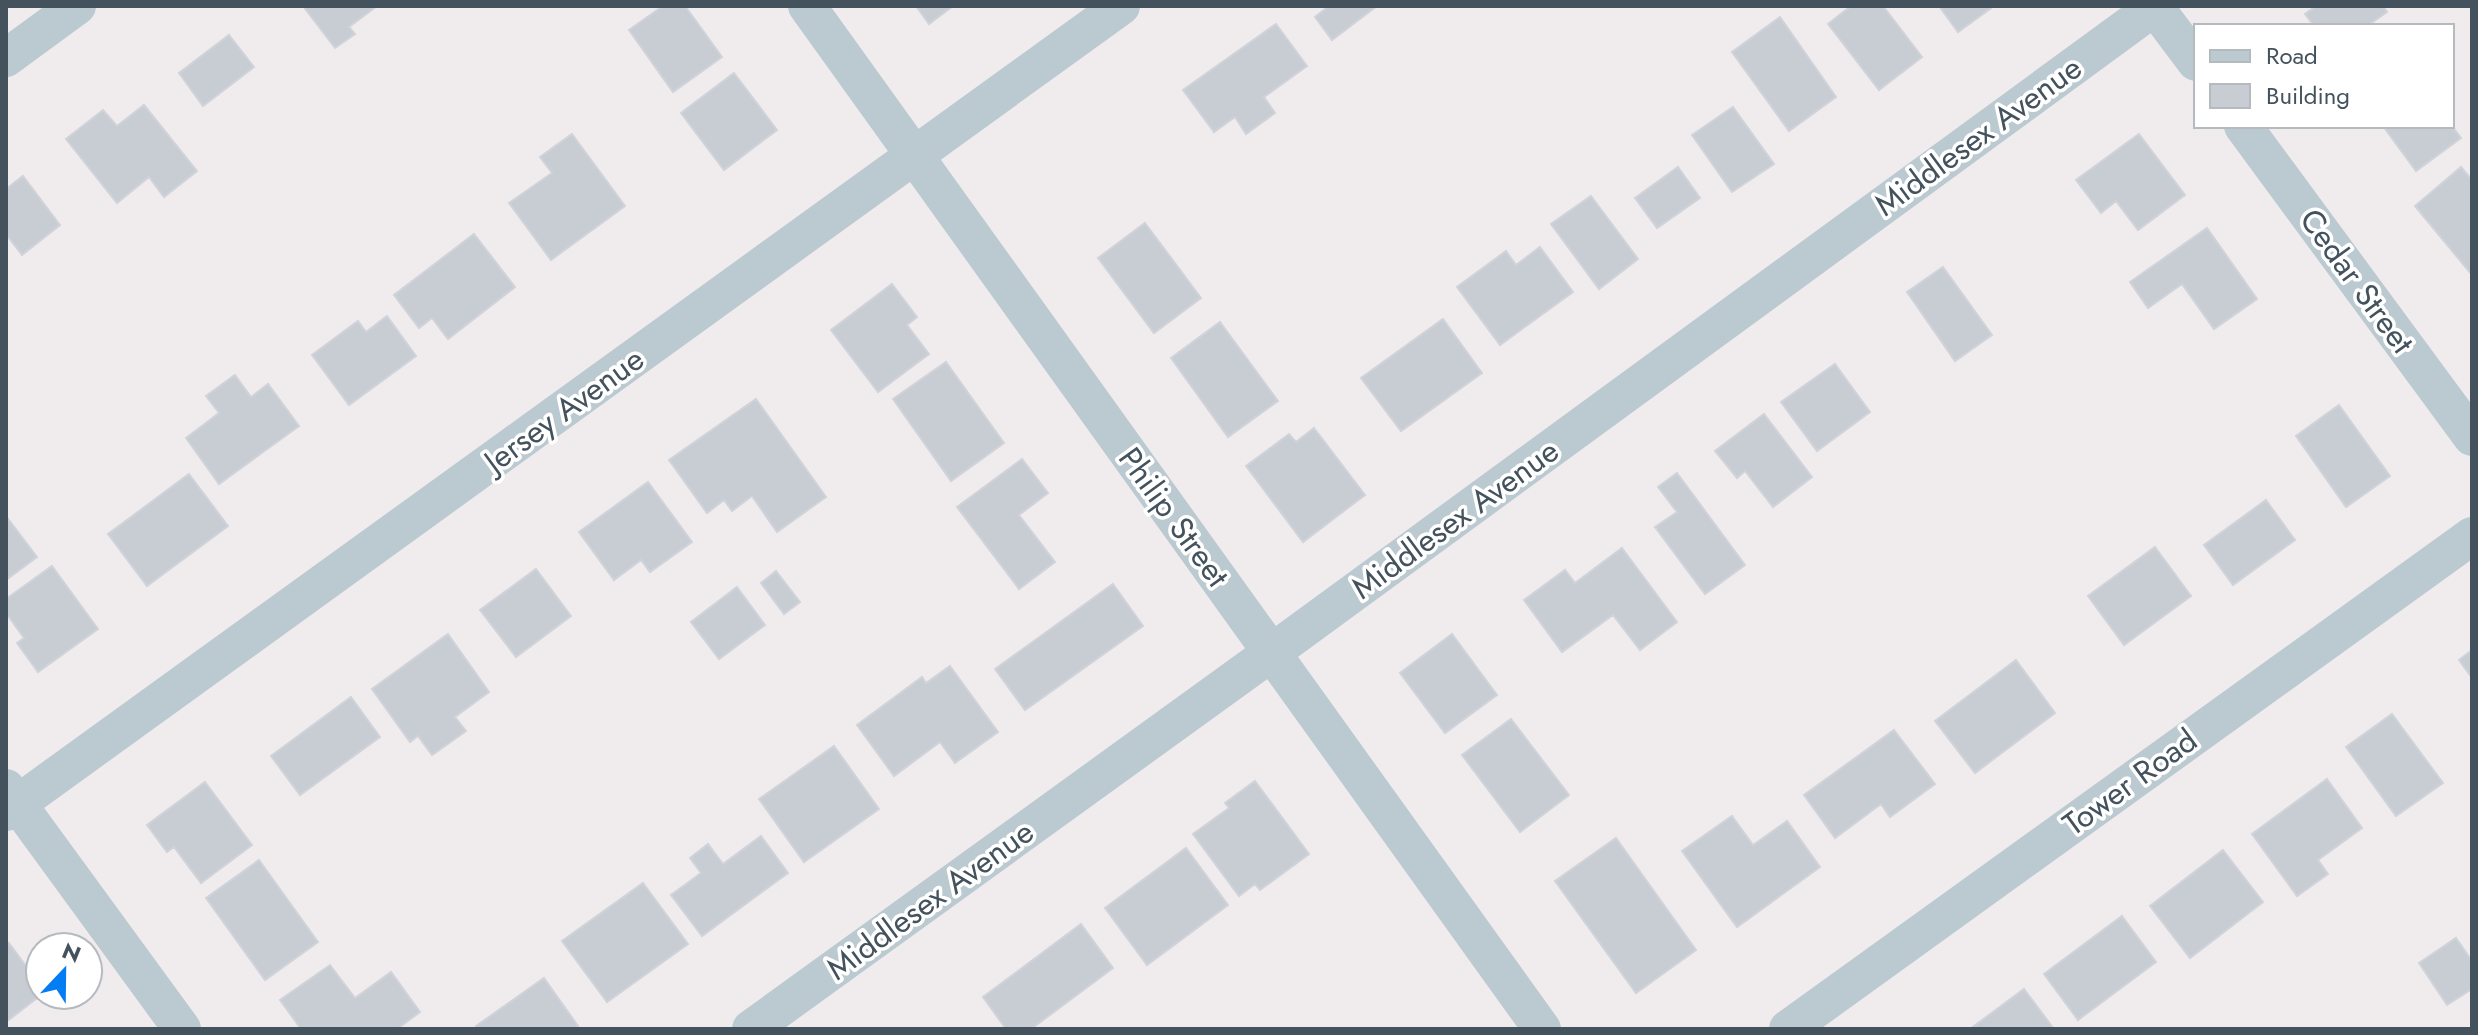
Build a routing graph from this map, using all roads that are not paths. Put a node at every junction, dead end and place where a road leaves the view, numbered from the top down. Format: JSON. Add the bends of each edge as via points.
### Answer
{"nodes":[{"id":1,"x":77,"y":6,"type":"edge"},
{"id":2,"x":807,"y":6,"type":"edge"},
{"id":3,"x":1121,"y":6,"type":"edge"},
{"id":4,"x":2155,"y":6,"type":"edge"},
{"id":5,"x":6,"y":58,"type":"edge"},
{"id":6,"x":2194,"y":59,"type":"edge"},
{"id":7,"x":2244,"y":128,"type":"edge"},
{"id":8,"x":916,"y":156,"type":"junction"},
{"id":9,"x":2472,"y":437,"type":"edge"},
{"id":10,"x":2472,"y":536,"type":"edge"},
{"id":11,"x":1271,"y":653,"type":"junction"},
{"id":12,"x":10,"y":801,"type":"edge"},
{"id":13,"x":182,"y":1029,"type":"edge"},
{"id":14,"x":751,"y":1029,"type":"edge"},
{"id":15,"x":1542,"y":1029,"type":"edge"},
{"id":16,"x":1788,"y":1029,"type":"edge"}],
"edges":[{"from":1,"to":5,"type":"street"},
{"from":2,"to":8,"type":"street","name":"Philip Street"},
{"from":3,"to":8,"type":"street","name":"Jersey Avenue"},
{"from":4,"to":6,"type":"street"},
{"from":4,"to":11,"type":"street","name":"Middlesex Avenue"},
{"from":7,"to":9,"type":"street","name":"Cedar Street"},
{"from":8,"to":11,"type":"street","name":"Philip Street"},
{"from":8,"to":12,"type":"street","name":"Jersey Avenue"},
{"from":10,"to":16,"type":"street","name":"Tower Road"},
{"from":11,"to":14,"type":"street","name":"Middlesex Avenue"},
{"from":11,"to":15,"type":"street","name":"Philip Street"},
{"from":12,"to":13,"type":"street"}]}
